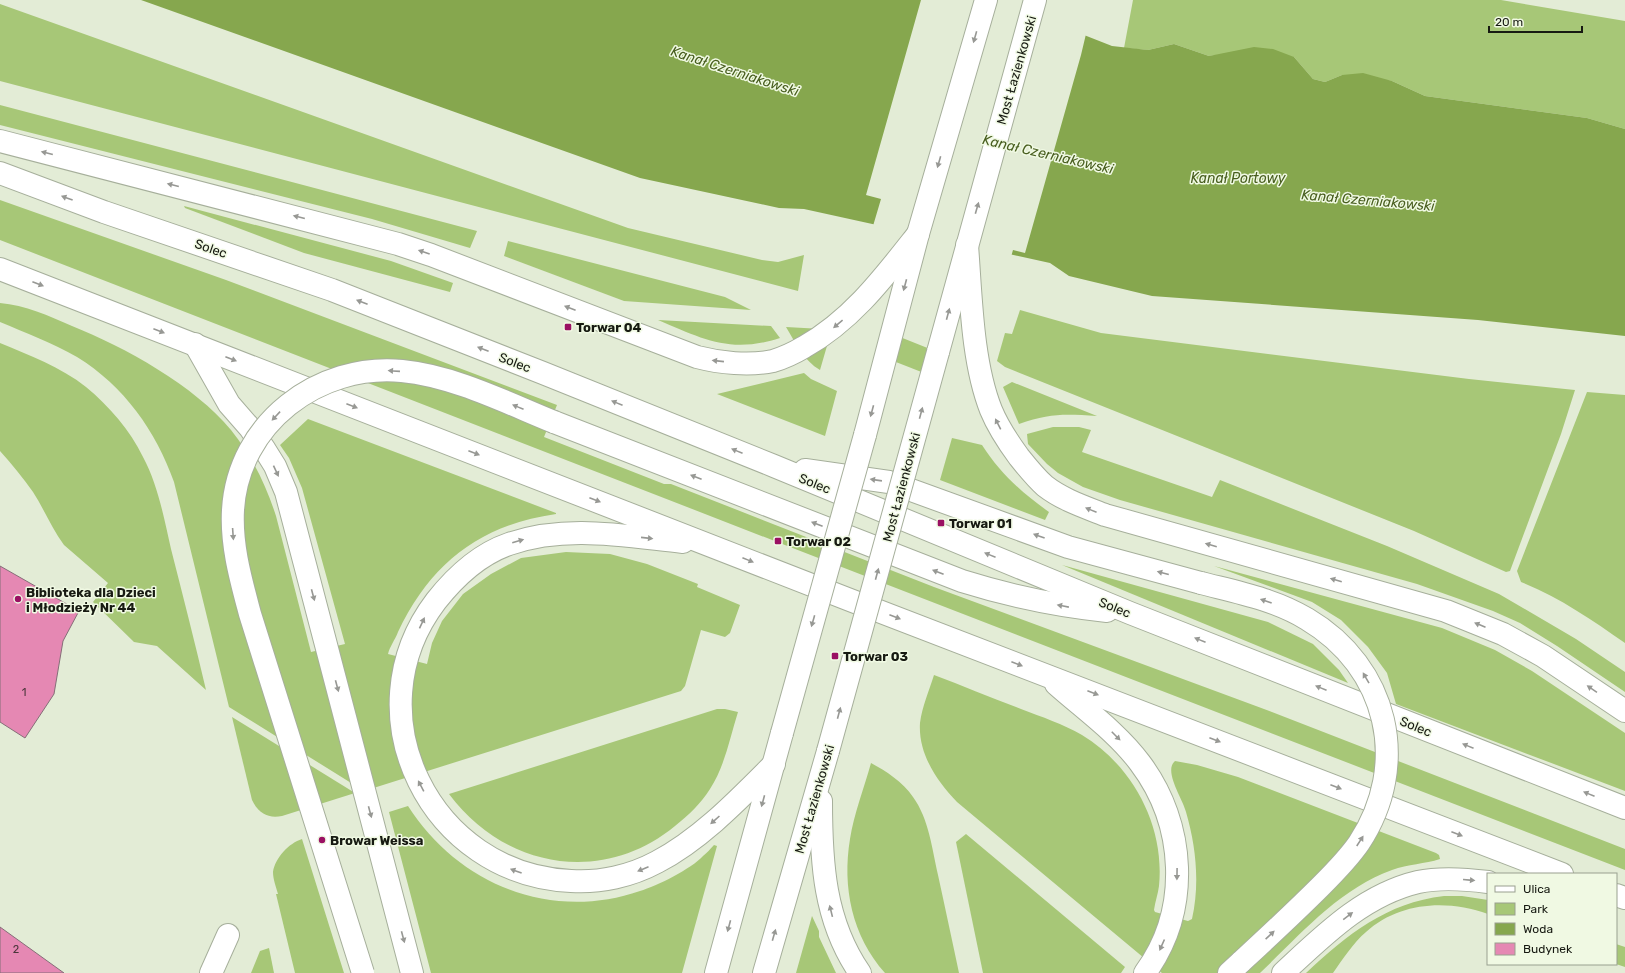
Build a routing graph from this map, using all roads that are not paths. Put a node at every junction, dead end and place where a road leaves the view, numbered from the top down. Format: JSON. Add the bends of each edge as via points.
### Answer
{"nodes":[{"id":1,"x":986,"y":0,"type":"edge"},
{"id":2,"x":1036,"y":0,"type":"edge"},
{"id":3,"x":0,"y":141,"type":"edge"},
{"id":4,"x":0,"y":173,"type":"edge"},
{"id":5,"x":918,"y":234,"type":"junction"},
{"id":6,"x":967,"y":245,"type":"junction"},
{"id":7,"x":0,"y":269,"type":"edge"},
{"id":8,"x":195,"y":344,"type":"junction"},
{"id":9,"x":774,"y":466,"type":"junction"},
{"id":10,"x":712,"y":545,"type":"junction"},
{"id":11,"x":1130,"y":613,"type":"junction"},
{"id":12,"x":1044,"y":674,"type":"junction"},
{"id":13,"x":1625,"y":711,"type":"edge"},
{"id":14,"x":774,"y":764,"type":"junction"},
{"id":15,"x":821,"y":778,"type":"junction"},
{"id":16,"x":1625,"y":808,"type":"edge"},
{"id":17,"x":1559,"y":873,"type":"edge"},
{"id":18,"x":1487,"y":882,"type":"edge"},
{"id":19,"x":228,"y":935,"type":"dead end"},
{"id":20,"x":211,"y":973,"type":"edge"},
{"id":21,"x":363,"y":973,"type":"edge"},
{"id":22,"x":412,"y":973,"type":"edge"},
{"id":23,"x":716,"y":973,"type":"edge"},
{"id":24,"x":764,"y":973,"type":"edge"},
{"id":25,"x":860,"y":973,"type":"edge"},
{"id":26,"x":1146,"y":973,"type":"edge"},
{"id":27,"x":1229,"y":973,"type":"edge"},
{"id":28,"x":1283,"y":973,"type":"edge"}],
"edges":[{"from":1,"to":5,"type":"main road","one_way":true},
{"from":6,"to":2,"type":"main road","name":"Most Łazienkowski","one_way":true},
{"from":5,"to":3,"type":"main road","one_way":true,"via":[[866,298],[836,326],[816,340],[794,353],[773,361],[714,361],[697,357],[418,250],[362,233]]},
{"from":9,"to":4,"type":"main road","name":"Solec","one_way":true,"via":[[332,290],[104,212]]},
{"from":5,"to":14,"type":"main road","one_way":true,"bridge":true},
{"from":13,"to":6,"type":"main road","one_way":true,"via":[[1543,656],[1503,634],[1446,611],[1105,515],[1072,502],[1046,486],[1026,466],[1006,439],[991,410],[980,374]]},
{"from":15,"to":6,"type":"main road","name":"Most Łazienkowski","one_way":true,"bridge":true},
{"from":7,"to":8,"type":"main road","one_way":true},
{"from":8,"to":10,"type":"main road","one_way":true},
{"from":8,"to":22,"type":"main road","one_way":true,"via":[[229,404],[250,428],[275,466],[291,510]]},
{"from":11,"to":9,"type":"main road","name":"Solec","one_way":true},
{"from":27,"to":9,"type":"main road","one_way":true,"bridge":true,"via":[[1340,867],[1369,826],[1380,799],[1386,772],[1385,729],[1367,678],[1349,654],[1306,618],[1271,603],[1068,547],[889,482]]},
{"from":10,"to":12,"type":"main road","one_way":true},
{"from":14,"to":10,"type":"main road","one_way":true,"via":[[710,825],[658,862],[632,873],[603,880],[558,881],[509,868],[476,850],[443,820],[414,771],[404,739],[401,707],[403,678],[416,636],[426,614],[447,586],[481,558],[508,544],[547,534],[573,532]]},
{"from":16,"to":11,"type":"main road","name":"Solec","one_way":true},
{"from":11,"to":21,"type":"main road","one_way":true,"bridge":true,"via":[[1043,602],[962,581],[443,379],[404,371],[382,370],[331,380],[307,391],[268,425],[250,450],[239,477],[232,526],[239,572],[250,614]]},
{"from":12,"to":17,"type":"main road","one_way":true},
{"from":12,"to":26,"type":"main road","one_way":true,"via":[[1111,731],[1139,762],[1156,786],[1170,819],[1178,871],[1177,891],[1168,929],[1160,950]]},
{"from":14,"to":23,"type":"main road","one_way":true},
{"from":24,"to":15,"type":"main road","name":"Most Łazienkowski","one_way":true},
{"from":25,"to":15,"type":"main road","one_way":true,"via":[[845,947],[833,918],[824,879]]},
{"from":28,"to":18,"type":"main road","one_way":true,"via":[[1349,914],[1384,894],[1419,882],[1456,878]]},
{"from":19,"to":20,"type":"main road"}]}
